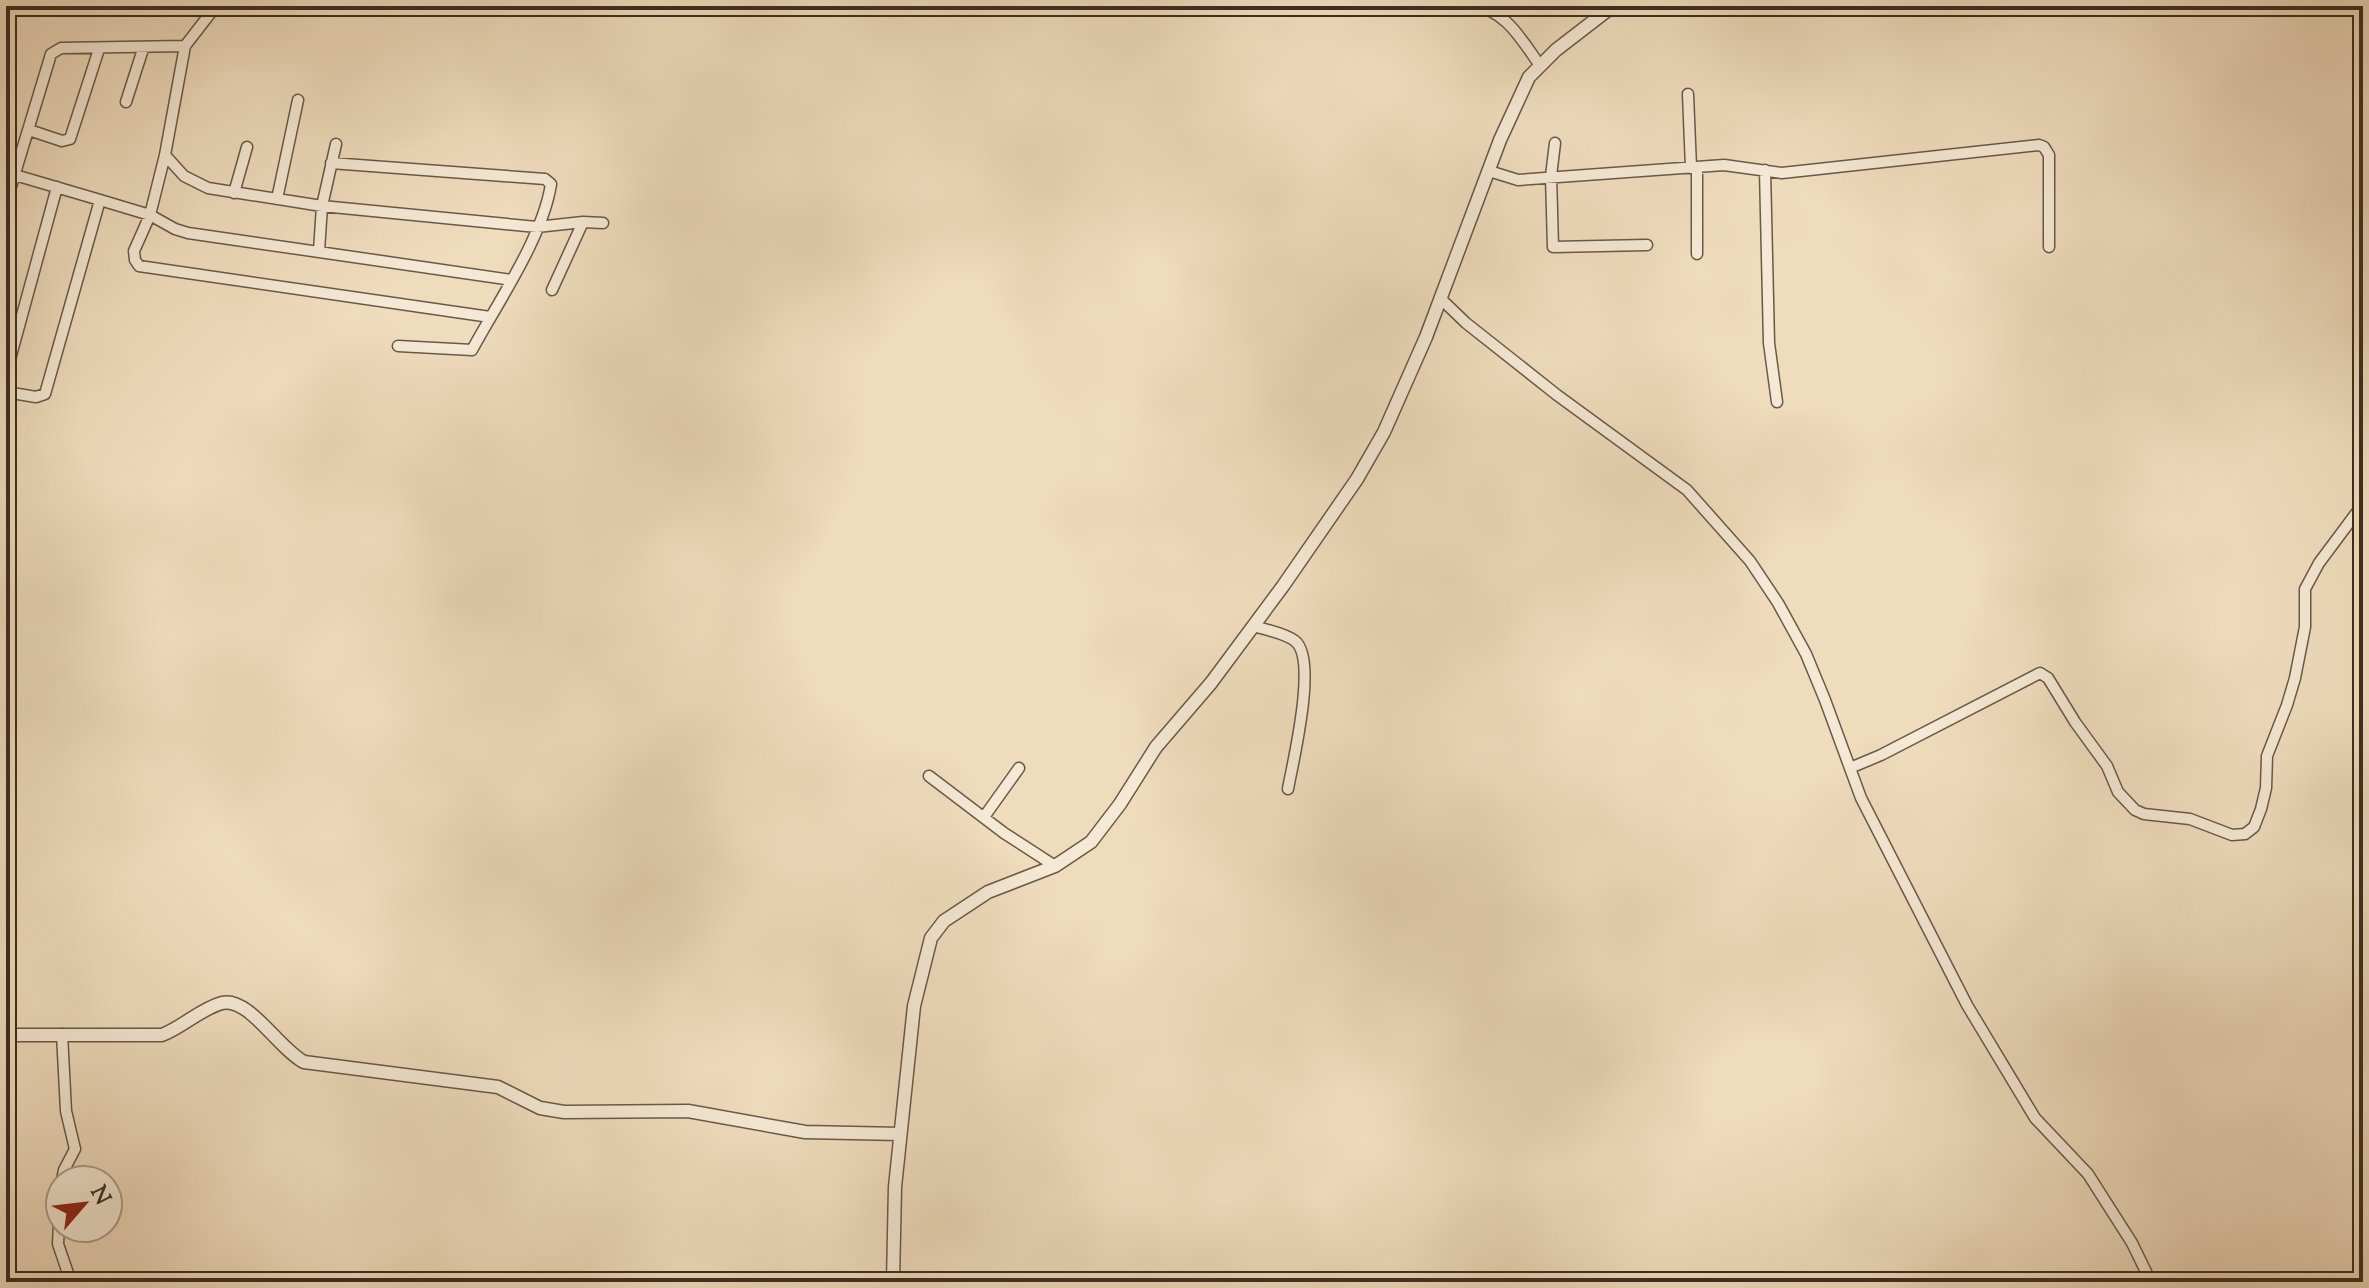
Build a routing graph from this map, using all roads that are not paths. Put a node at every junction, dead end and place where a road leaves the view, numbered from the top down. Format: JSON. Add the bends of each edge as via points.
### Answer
{"nodes":[{"id":1,"x":216,"y":6,"type":"edge"},
{"id":2,"x":1464,"y":6,"type":"edge"},
{"id":3,"x":1472,"y":6,"type":"edge"},
{"id":4,"x":1613,"y":6,"type":"edge"},
{"id":5,"x":1439,"y":7,"type":"edge"},
{"id":6,"x":1488,"y":7,"type":"edge"},
{"id":7,"x":185,"y":46,"type":"junction"},
{"id":8,"x":99,"y":49,"type":"junction"},
{"id":9,"x":143,"y":49,"type":"junction"},
{"id":10,"x":1539,"y":64,"type":"junction"},
{"id":11,"x":1688,"y":94,"type":"dead end"},
{"id":12,"x":298,"y":100,"type":"dead end"},
{"id":13,"x":126,"y":102,"type":"dead end"},
{"id":14,"x":29,"y":130,"type":"junction"},
{"id":15,"x":1555,"y":143,"type":"dead end"},
{"id":16,"x":336,"y":144,"type":"dead end"},
{"id":17,"x":247,"y":147,"type":"dead end"},
{"id":18,"x":165,"y":155,"type":"junction"},
{"id":19,"x":331,"y":163,"type":"junction"},
{"id":20,"x":1694,"y":167,"type":"junction"},
{"id":21,"x":1765,"y":170,"type":"junction"},
{"id":22,"x":1489,"y":171,"type":"junction"},
{"id":23,"x":15,"y":175,"type":"junction"},
{"id":24,"x":1551,"y":176,"type":"junction"},
{"id":25,"x":57,"y":187,"type":"junction"},
{"id":26,"x":234,"y":193,"type":"junction"},
{"id":27,"x":277,"y":199,"type":"junction"},
{"id":28,"x":100,"y":200,"type":"junction"},
{"id":29,"x":6,"y":203,"type":"edge"},
{"id":30,"x":322,"y":206,"type":"junction"},
{"id":31,"x":150,"y":215,"type":"junction"},
{"id":32,"x":583,"y":222,"type":"junction"},
{"id":33,"x":603,"y":223,"type":"dead end"},
{"id":34,"x":537,"y":227,"type":"junction"},
{"id":35,"x":1647,"y":245,"type":"dead end"},
{"id":36,"x":2049,"y":247,"type":"dead end"},
{"id":37,"x":319,"y":251,"type":"junction"},
{"id":38,"x":1697,"y":254,"type":"dead end"},
{"id":39,"x":512,"y":280,"type":"junction"},
{"id":40,"x":552,"y":290,"type":"dead end"},
{"id":41,"x":1441,"y":299,"type":"junction"},
{"id":42,"x":490,"y":317,"type":"junction"},
{"id":43,"x":398,"y":346,"type":"dead end"},
{"id":44,"x":6,"y":374,"type":"edge"},
{"id":45,"x":6,"y":392,"type":"edge"},
{"id":46,"x":1777,"y":402,"type":"dead end"},
{"id":47,"x":2363,"y":504,"type":"edge"},
{"id":48,"x":1254,"y":626,"type":"junction"},
{"id":49,"x":1019,"y":768,"type":"dead end"},
{"id":50,"x":1850,"y":768,"type":"junction"},
{"id":51,"x":929,"y":776,"type":"dead end"},
{"id":52,"x":1288,"y":789,"type":"dead end"},
{"id":53,"x":984,"y":817,"type":"junction"},
{"id":54,"x":1055,"y":866,"type":"junction"},
{"id":55,"x":62,"y":1034,"type":"junction"},
{"id":56,"x":6,"y":1035,"type":"edge"},
{"id":57,"x":900,"y":1134,"type":"junction"},
{"id":58,"x":67,"y":1164,"type":"edge"},
{"id":59,"x":58,"y":1244,"type":"edge"},
{"id":60,"x":71,"y":1282,"type":"edge"},
{"id":61,"x":893,"y":1282,"type":"edge"},
{"id":62,"x":2151,"y":1282,"type":"edge"}],
"edges":[{"from":1,"to":7,"type":"street"},
{"from":2,"to":5,"type":"street"},
{"from":3,"to":6,"type":"street"},
{"from":4,"to":10,"type":"street"},
{"from":6,"to":10,"type":"street","via":[[1508,22]]},
{"from":7,"to":9,"type":"street"},
{"from":7,"to":18,"type":"street"},
{"from":8,"to":9,"type":"street"},
{"from":8,"to":14,"type":"street","via":[[61,48],[51,54]]},
{"from":8,"to":14,"type":"street","via":[[70,139]]},
{"from":9,"to":13,"type":"street"},
{"from":10,"to":22,"type":"street","via":[[1520,92]]},
{"from":11,"to":20,"type":"street"},
{"from":12,"to":27,"type":"street"},
{"from":14,"to":23,"type":"street"},
{"from":15,"to":24,"type":"street"},
{"from":16,"to":19,"type":"street"},
{"from":17,"to":26,"type":"street"},
{"from":18,"to":26,"type":"street","via":[[194,183]]},
{"from":18,"to":31,"type":"street"},
{"from":19,"to":30,"type":"street"},
{"from":19,"to":34,"type":"street","via":[[545,179],[551,187]]},
{"from":20,"to":21,"type":"street"},
{"from":20,"to":24,"type":"street"},
{"from":20,"to":38,"type":"street"},
{"from":21,"to":36,"type":"street","via":[[1782,173],[2039,145],[2049,155]]},
{"from":21,"to":46,"type":"street","via":[[1769,343]]},
{"from":22,"to":24,"type":"street","via":[[1518,180]]},
{"from":22,"to":41,"type":"street"},
{"from":23,"to":25,"type":"street"},
{"from":23,"to":29,"type":"street"},
{"from":24,"to":35,"type":"street","via":[[1553,247]]},
{"from":25,"to":28,"type":"street"},
{"from":25,"to":44,"type":"street"},
{"from":26,"to":27,"type":"street"},
{"from":27,"to":30,"type":"street"},
{"from":28,"to":31,"type":"street"},
{"from":28,"to":45,"type":"street","via":[[45,394]]},
{"from":30,"to":34,"type":"street"},
{"from":30,"to":37,"type":"street"},
{"from":31,"to":37,"type":"street","via":[[188,233]]},
{"from":31,"to":42,"type":"street","via":[[134,251],[139,266]]},
{"from":32,"to":33,"type":"street"},
{"from":32,"to":34,"type":"street"},
{"from":32,"to":40,"type":"street"},
{"from":34,"to":39,"type":"street"},
{"from":37,"to":39,"type":"street"},
{"from":39,"to":42,"type":"street"},
{"from":41,"to":48,"type":"street","via":[[1384,432]]},
{"from":41,"to":50,"type":"street","via":[[1704,506],[1778,603],[1806,654]]},
{"from":42,"to":43,"type":"street","via":[[470,351]]},
{"from":47,"to":50,"type":"street","via":[[2305,589],[2305,627],[2295,678],[2267,756],[2261,809],[2245,834],[2135,810],[2040,673]]},
{"from":48,"to":52,"type":"street","via":[[1293,640],[1301,649],[1306,696]]},
{"from":48,"to":54,"type":"street","via":[[1156,747],[1091,842]]},
{"from":49,"to":53,"type":"street"},
{"from":50,"to":62,"type":"street","via":[[1871,820],[1967,1005],[2040,1125],[2088,1174]]},
{"from":51,"to":53,"type":"street"},
{"from":53,"to":54,"type":"street"},
{"from":54,"to":57,"type":"street","via":[[988,892],[944,921],[931,938],[915,997]]},
{"from":55,"to":56,"type":"street"},
{"from":55,"to":57,"type":"street","via":[[162,1035],[213,1007],[238,1003],[304,1062],[498,1087],[540,1108],[564,1112],[688,1111],[805,1132]]},
{"from":55,"to":58,"type":"street","via":[[66,1111],[75,1149]]},
{"from":57,"to":61,"type":"street"},
{"from":59,"to":60,"type":"street"}]}
